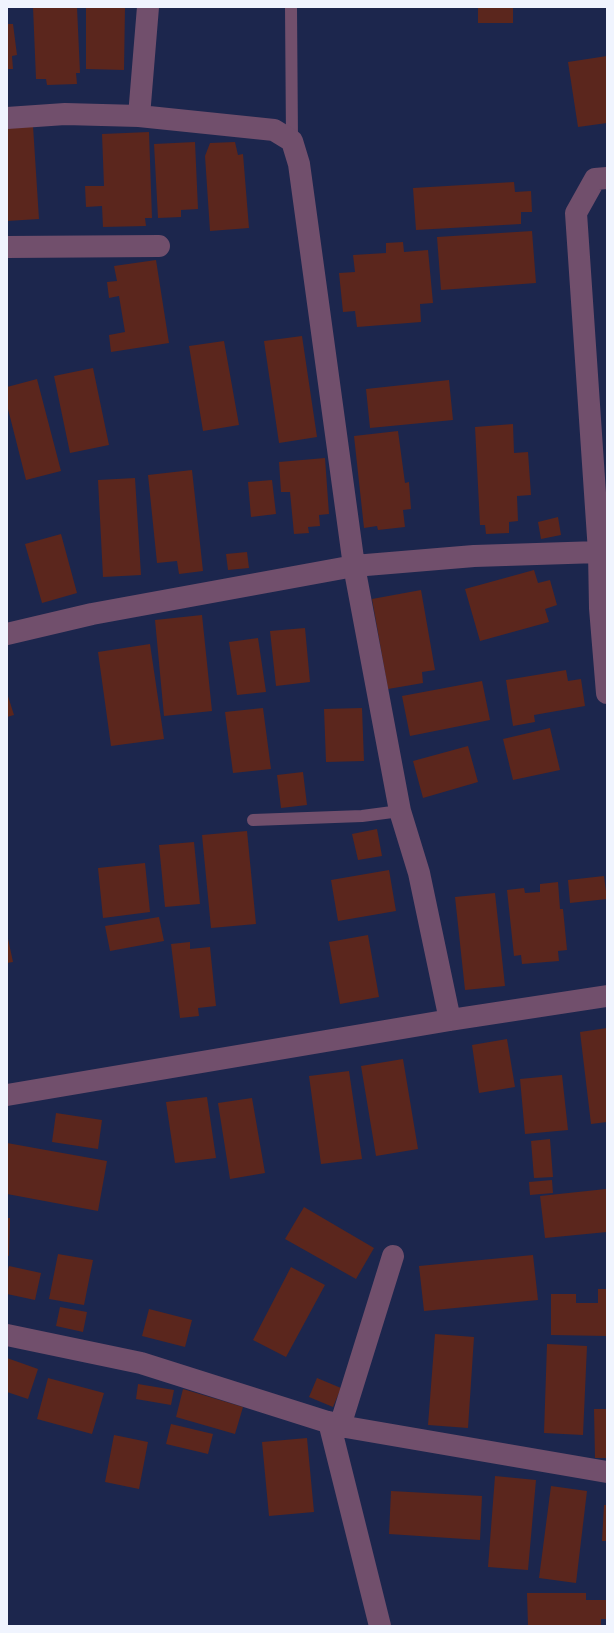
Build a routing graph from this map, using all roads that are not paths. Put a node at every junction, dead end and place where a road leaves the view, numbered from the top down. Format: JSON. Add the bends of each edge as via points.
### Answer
{"nodes":[{"id":1,"x":148,"y":7,"type":"edge"},
{"id":2,"x":291,"y":7,"type":"edge"},
{"id":3,"x":139,"y":116,"type":"junction"},
{"id":4,"x":7,"y":118,"type":"edge"},
{"id":5,"x":292,"y":141,"type":"junction"},
{"id":6,"x":607,"y":178,"type":"edge"},
{"id":7,"x":159,"y":246,"type":"dead end"},
{"id":8,"x":7,"y":247,"type":"edge"},
{"id":9,"x":599,"y":552,"type":"junction"},
{"id":10,"x":354,"y":566,"type":"junction"},
{"id":11,"x":603,"y":606,"type":"edge"},
{"id":12,"x":7,"y":634,"type":"edge"},
{"id":13,"x":607,"y":693,"type":"edge"},
{"id":14,"x":400,"y":811,"type":"junction"},
{"id":15,"x":253,"y":820,"type":"dead end"},
{"id":16,"x":607,"y":996,"type":"edge"},
{"id":17,"x":450,"y":1020,"type":"junction"},
{"id":18,"x":7,"y":1095,"type":"edge"},
{"id":19,"x":393,"y":1256,"type":"dead end"},
{"id":20,"x":7,"y":1335,"type":"edge"},
{"id":21,"x":335,"y":1424,"type":"junction"},
{"id":22,"x":607,"y":1472,"type":"edge"},
{"id":23,"x":380,"y":1626,"type":"edge"}],
"edges":[{"from":1,"to":3,"type":"street"},
{"from":2,"to":5,"type":"lane"},
{"from":3,"to":4,"type":"street","via":[[65,114]]},
{"from":3,"to":5,"type":"street","via":[[274,130]]},
{"from":5,"to":10,"type":"street","via":[[299,164]]},
{"from":6,"to":9,"type":"street","via":[[595,179],[576,213]]},
{"from":7,"to":8,"type":"street"},
{"from":9,"to":10,"type":"street","via":[[474,556]]},
{"from":9,"to":11,"type":"street"},
{"from":10,"to":12,"type":"street","via":[[92,614]]},
{"from":10,"to":14,"type":"street"},
{"from":11,"to":13,"type":"street"},
{"from":14,"to":15,"type":"lane","via":[[362,816]]},
{"from":14,"to":17,"type":"street","via":[[419,873]]},
{"from":16,"to":17,"type":"street"},
{"from":17,"to":18,"type":"street"},
{"from":19,"to":21,"type":"street"},
{"from":20,"to":21,"type":"street","via":[[141,1363]]},
{"from":21,"to":22,"type":"street"},
{"from":21,"to":23,"type":"street"}]}
